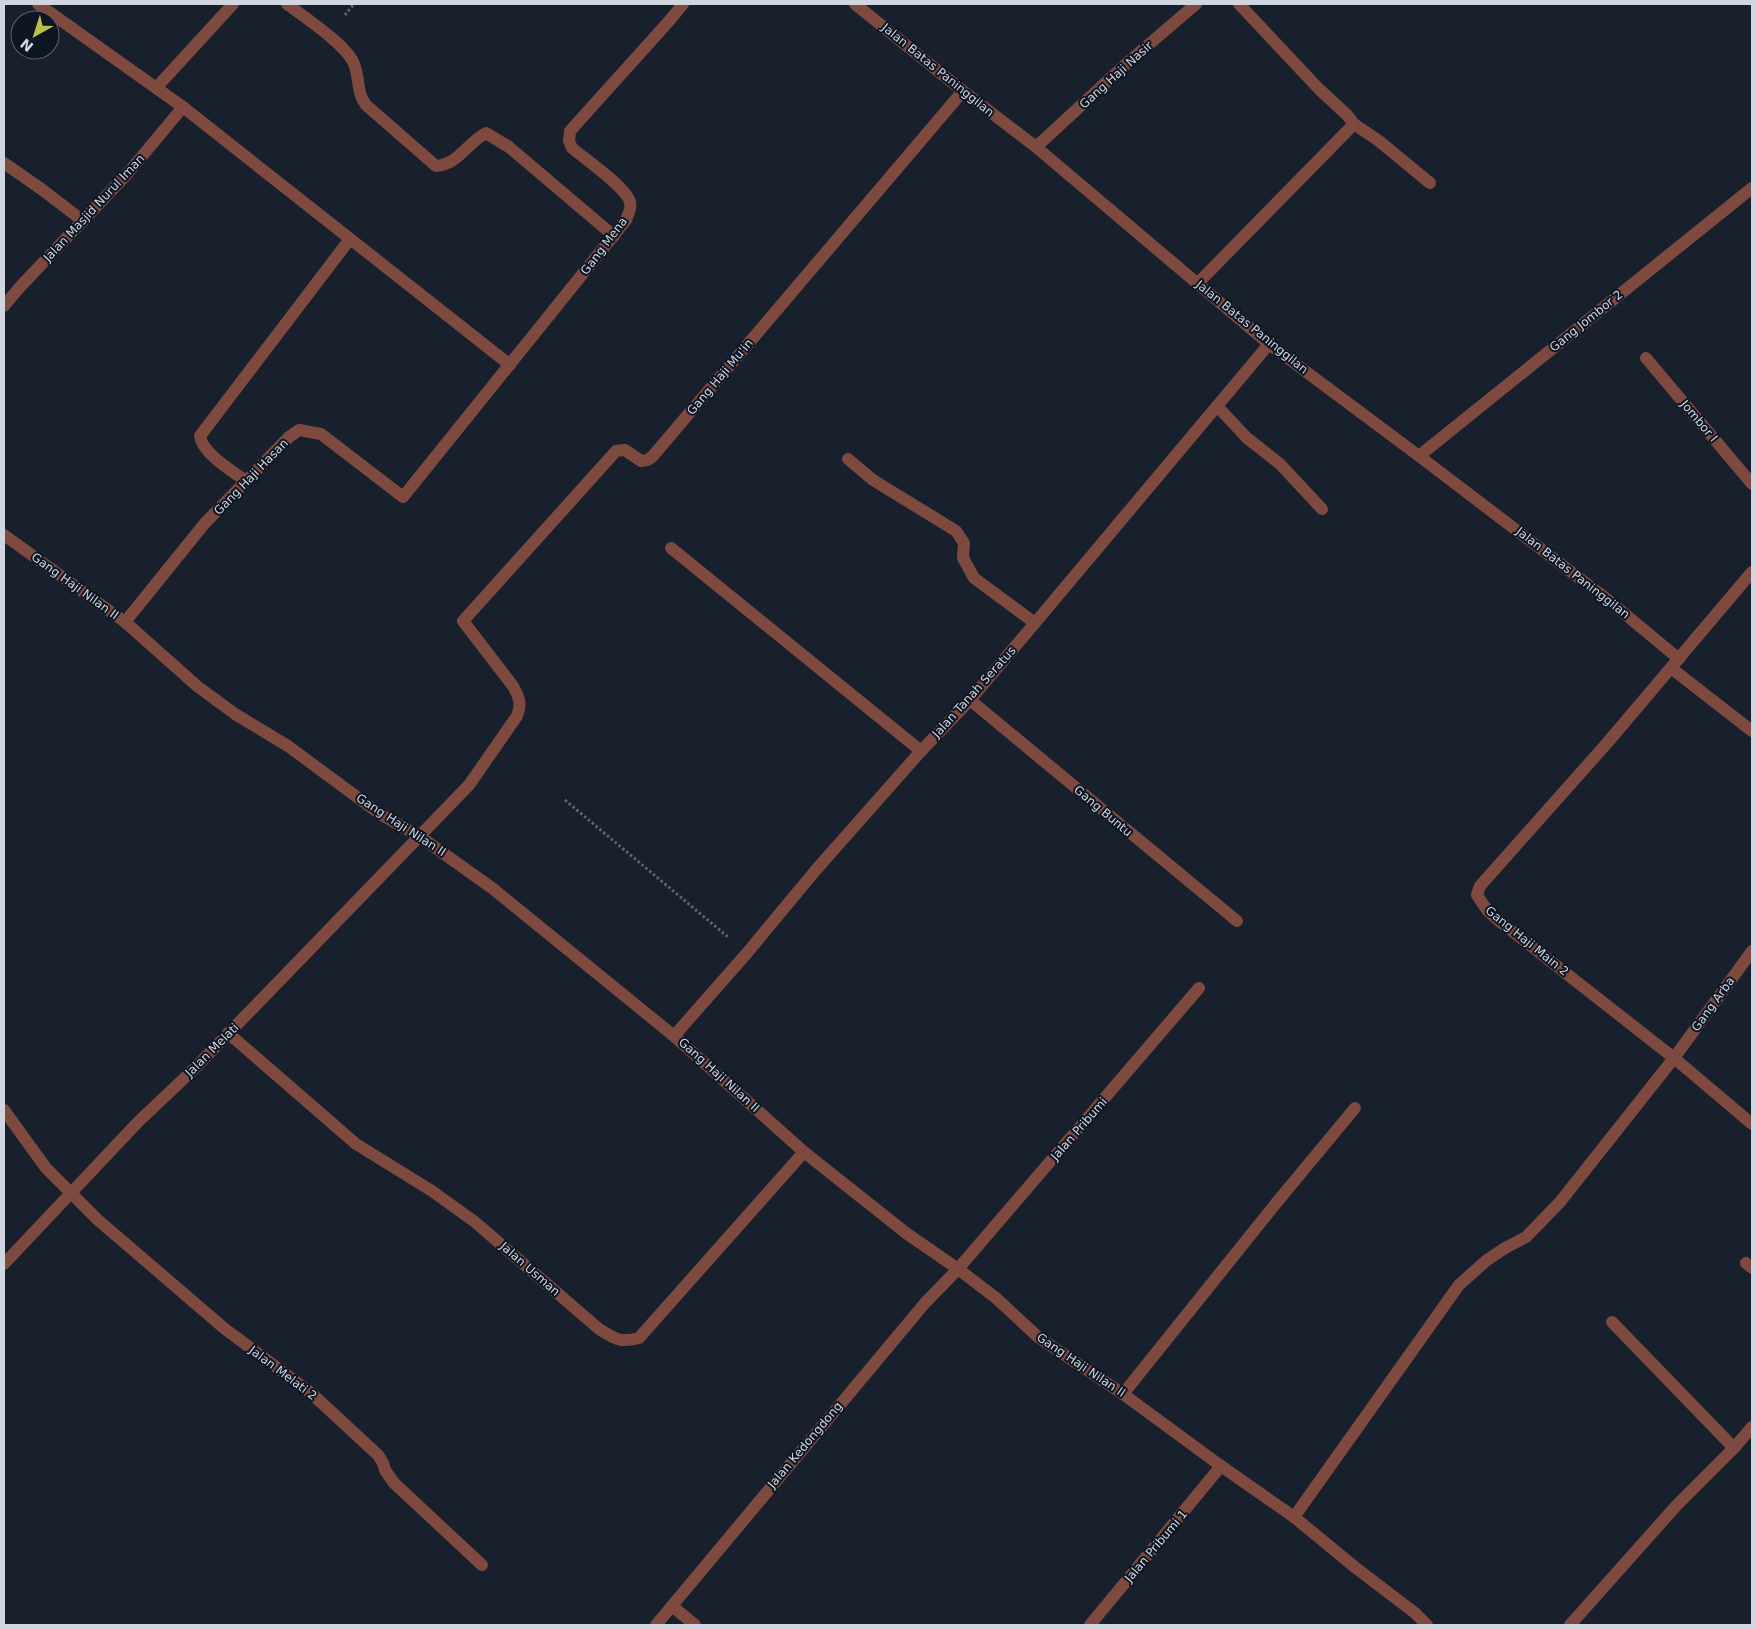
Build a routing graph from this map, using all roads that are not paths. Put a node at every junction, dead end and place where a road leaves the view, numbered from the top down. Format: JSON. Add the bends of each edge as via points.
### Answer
{"nodes":[{"id":1,"x":38,"y":4,"type":"edge"},
{"id":2,"x":233,"y":4,"type":"edge"},
{"id":3,"x":287,"y":4,"type":"edge"},
{"id":4,"x":683,"y":4,"type":"edge"},
{"id":5,"x":855,"y":4,"type":"edge"},
{"id":6,"x":1196,"y":4,"type":"edge"},
{"id":7,"x":1239,"y":4,"type":"edge"},
{"id":8,"x":156,"y":88,"type":"junction"},
{"id":9,"x":963,"y":91,"type":"junction"},
{"id":10,"x":183,"y":107,"type":"junction"},
{"id":11,"x":1354,"y":124,"type":"junction"},
{"id":12,"x":1036,"y":147,"type":"junction"},
{"id":13,"x":4,"y":163,"type":"edge"},
{"id":14,"x":1430,"y":183,"type":"dead end"},
{"id":15,"x":1752,"y":188,"type":"edge"},
{"id":16,"x":83,"y":221,"type":"junction"},
{"id":17,"x":614,"y":236,"type":"junction"},
{"id":18,"x":350,"y":239,"type":"junction"},
{"id":19,"x":1198,"y":283,"type":"junction"},
{"id":20,"x":4,"y":306,"type":"edge"},
{"id":21,"x":1269,"y":344,"type":"junction"},
{"id":22,"x":1646,"y":358,"type":"dead end"},
{"id":23,"x":510,"y":366,"type":"junction"},
{"id":24,"x":1217,"y":406,"type":"junction"},
{"id":25,"x":1419,"y":456,"type":"junction"},
{"id":26,"x":848,"y":459,"type":"dead end"},
{"id":27,"x":246,"y":481,"type":"junction"},
{"id":28,"x":1752,"y":484,"type":"edge"},
{"id":29,"x":403,"y":497,"type":"joint"},
{"id":30,"x":1322,"y":509,"type":"dead end"},
{"id":31,"x":4,"y":535,"type":"edge"},
{"id":32,"x":671,"y":548,"type":"dead end"},
{"id":33,"x":1752,"y":572,"type":"edge"},
{"id":34,"x":125,"y":622,"type":"junction"},
{"id":35,"x":1035,"y":623,"type":"junction"},
{"id":36,"x":1675,"y":663,"type":"junction"},
{"id":37,"x":970,"y":700,"type":"junction"},
{"id":38,"x":1752,"y":732,"type":"edge"},
{"id":39,"x":921,"y":751,"type":"junction"},
{"id":40,"x":419,"y":836,"type":"junction"},
{"id":41,"x":1238,"y":922,"type":"dead end"},
{"id":42,"x":1752,"y":951,"type":"edge"},
{"id":43,"x":1199,"y":988,"type":"dead end"},
{"id":44,"x":228,"y":1033,"type":"junction"},
{"id":45,"x":674,"y":1036,"type":"junction"},
{"id":46,"x":1674,"y":1058,"type":"junction"},
{"id":47,"x":1355,"y":1108,"type":"dead end"},
{"id":48,"x":4,"y":1110,"type":"edge"},
{"id":49,"x":1752,"y":1124,"type":"edge"},
{"id":50,"x":804,"y":1152,"type":"junction"},
{"id":51,"x":72,"y":1193,"type":"junction"},
{"id":52,"x":4,"y":1264,"type":"edge"},
{"id":53,"x":958,"y":1269,"type":"junction"},
{"id":54,"x":1612,"y":1322,"type":"dead end"},
{"id":55,"x":1123,"y":1394,"type":"junction"},
{"id":56,"x":1752,"y":1427,"type":"edge"},
{"id":57,"x":1734,"y":1448,"type":"junction"},
{"id":58,"x":1221,"y":1466,"type":"junction"},
{"id":59,"x":1294,"y":1517,"type":"junction"},
{"id":60,"x":482,"y":1565,"type":"dead end"},
{"id":61,"x":672,"y":1606,"type":"junction"},
{"id":62,"x":656,"y":1625,"type":"edge"},
{"id":63,"x":694,"y":1625,"type":"edge"},
{"id":64,"x":1090,"y":1625,"type":"edge"},
{"id":65,"x":1427,"y":1625,"type":"edge"},
{"id":66,"x":1570,"y":1625,"type":"edge"}],
"edges":[{"from":1,"to":8,"type":"street"},
{"from":2,"to":8,"type":"street"},
{"from":3,"to":17,"type":"street","via":[[345,50],[354,65],[359,94],[366,105],[436,166],[458,157],[477,137],[486,133],[509,147]]},
{"from":4,"to":17,"type":"street","name":"Gang Mena","via":[[570,131],[568,141],[572,148],[622,189],[630,200],[631,208],[626,220]]},
{"from":5,"to":9,"type":"street","name":"Jalan Batas Paninggilan"},
{"from":6,"to":12,"type":"street","name":"Gang Haji Nasir"},
{"from":7,"to":11,"type":"street"},
{"from":8,"to":10,"type":"street"},
{"from":9,"to":12,"type":"street","name":"Jalan Batas Paninggilan"},
{"from":9,"to":40,"type":"street","name":"Gang Haji Mu'in","via":[[652,457],[641,461],[625,450],[616,451],[463,621],[513,686],[521,706],[469,785]]},
{"from":10,"to":16,"type":"street","name":"Jalan Masjid Nurul Iman"},
{"from":10,"to":18,"type":"street"},
{"from":11,"to":14,"type":"street"},
{"from":11,"to":19,"type":"street"},
{"from":12,"to":19,"type":"street","name":"Jalan Batas Paninggilan"},
{"from":13,"to":16,"type":"street"},
{"from":15,"to":25,"type":"street","name":"Gang Jombor 2"},
{"from":16,"to":20,"type":"street","name":"Jalan Masjid Nurul Iman"},
{"from":17,"to":23,"type":"street","name":"Gang Mena"},
{"from":18,"to":23,"type":"street"},
{"from":18,"to":27,"type":"street","via":[[200,436],[206,450]]},
{"from":19,"to":21,"type":"street","name":"Jalan Batas Paninggilan"},
{"from":21,"to":24,"type":"street","name":"Jalan Tanah Seratus"},
{"from":21,"to":25,"type":"street","name":"Jalan Batas Paninggilan"},
{"from":22,"to":28,"type":"street","name":"Jombor I"},
{"from":23,"to":29,"type":"street","name":"Gang Mena"},
{"from":24,"to":30,"type":"street","via":[[1247,438],[1280,464]]},
{"from":24,"to":35,"type":"street","name":"Jalan Tanah Seratus"},
{"from":25,"to":36,"type":"street","name":"Jalan Batas Paninggilan","via":[[1616,606]]},
{"from":26,"to":35,"type":"street","via":[[873,480],[956,530],[964,543],[963,558],[974,578]]},
{"from":27,"to":29,"type":"street","name":"Gang Haji Hasan","via":[[300,430],[320,434]]},
{"from":27,"to":34,"type":"street","name":"Gang Haji Hasan","via":[[205,523]]},
{"from":31,"to":34,"type":"street","name":"Gang Haji Nilan II"},
{"from":32,"to":39,"type":"street"},
{"from":33,"to":36,"type":"street"},
{"from":34,"to":40,"type":"street","name":"Gang Haji Nilan II","via":[[234,714],[288,746],[380,814]]},
{"from":35,"to":37,"type":"street","name":"Jalan Tanah Seratus"},
{"from":36,"to":38,"type":"street"},
{"from":36,"to":46,"type":"street","name":"Gang Haji Main 2","via":[[1480,886],[1477,895],[1498,920]]},
{"from":37,"to":39,"type":"street","name":"Jalan Tanah Seratus"},
{"from":37,"to":41,"type":"street","name":"Gang Buntu"},
{"from":39,"to":45,"type":"street","name":"Jalan Tanah Seratus"},
{"from":40,"to":44,"type":"street","name":"Jalan Melati"},
{"from":40,"to":45,"type":"street","name":"Gang Haji Nilan II","via":[[492,888]]},
{"from":42,"to":46,"type":"street","name":"Gang Arba"},
{"from":43,"to":53,"type":"street","name":"Jalan Pribumi"},
{"from":44,"to":50,"type":"street","name":"Jalan Usman","via":[[356,1144],[475,1222],[599,1329],[626,1342],[639,1338]]},
{"from":44,"to":51,"type":"street","name":"Jalan Melati"},
{"from":45,"to":50,"type":"street","name":"Gang Haji Nilan II"},
{"from":46,"to":49,"type":"street","name":"Gang Haji Main 2"},
{"from":46,"to":59,"type":"street","name":"Gang Arba","via":[[1560,1202],[1526,1237],[1487,1260],[1459,1285]]},
{"from":47,"to":55,"type":"street"},
{"from":48,"to":51,"type":"street","name":"Jalan Melati 2","via":[[46,1168]]},
{"from":50,"to":53,"type":"street","name":"Gang Haji Nilan II","via":[[906,1233]]},
{"from":51,"to":52,"type":"street","name":"Jalan Melati"},
{"from":51,"to":60,"type":"street","name":"Jalan Melati 2","via":[[98,1220],[218,1323],[311,1393],[378,1455],[384,1470],[401,1489]]},
{"from":53,"to":55,"type":"street","name":"Gang Haji Nilan II","via":[[996,1298],[1038,1337]]},
{"from":53,"to":61,"type":"street","name":"Jalan Kedongdong","via":[[893,1341]]},
{"from":54,"to":57,"type":"street"},
{"from":55,"to":58,"type":"street","name":"Gang Haji Nilan II"},
{"from":56,"to":57,"type":"street"},
{"from":57,"to":66,"type":"street","via":[[1676,1506]]},
{"from":58,"to":59,"type":"street","name":"Gang Haji Nilan II"},
{"from":58,"to":64,"type":"street","name":"Jalan Pribumi 1"},
{"from":59,"to":65,"type":"street","name":"Gang Haji Nilan II"},
{"from":61,"to":62,"type":"street","name":"Jalan Kedongdong"},
{"from":61,"to":63,"type":"street"}]}
